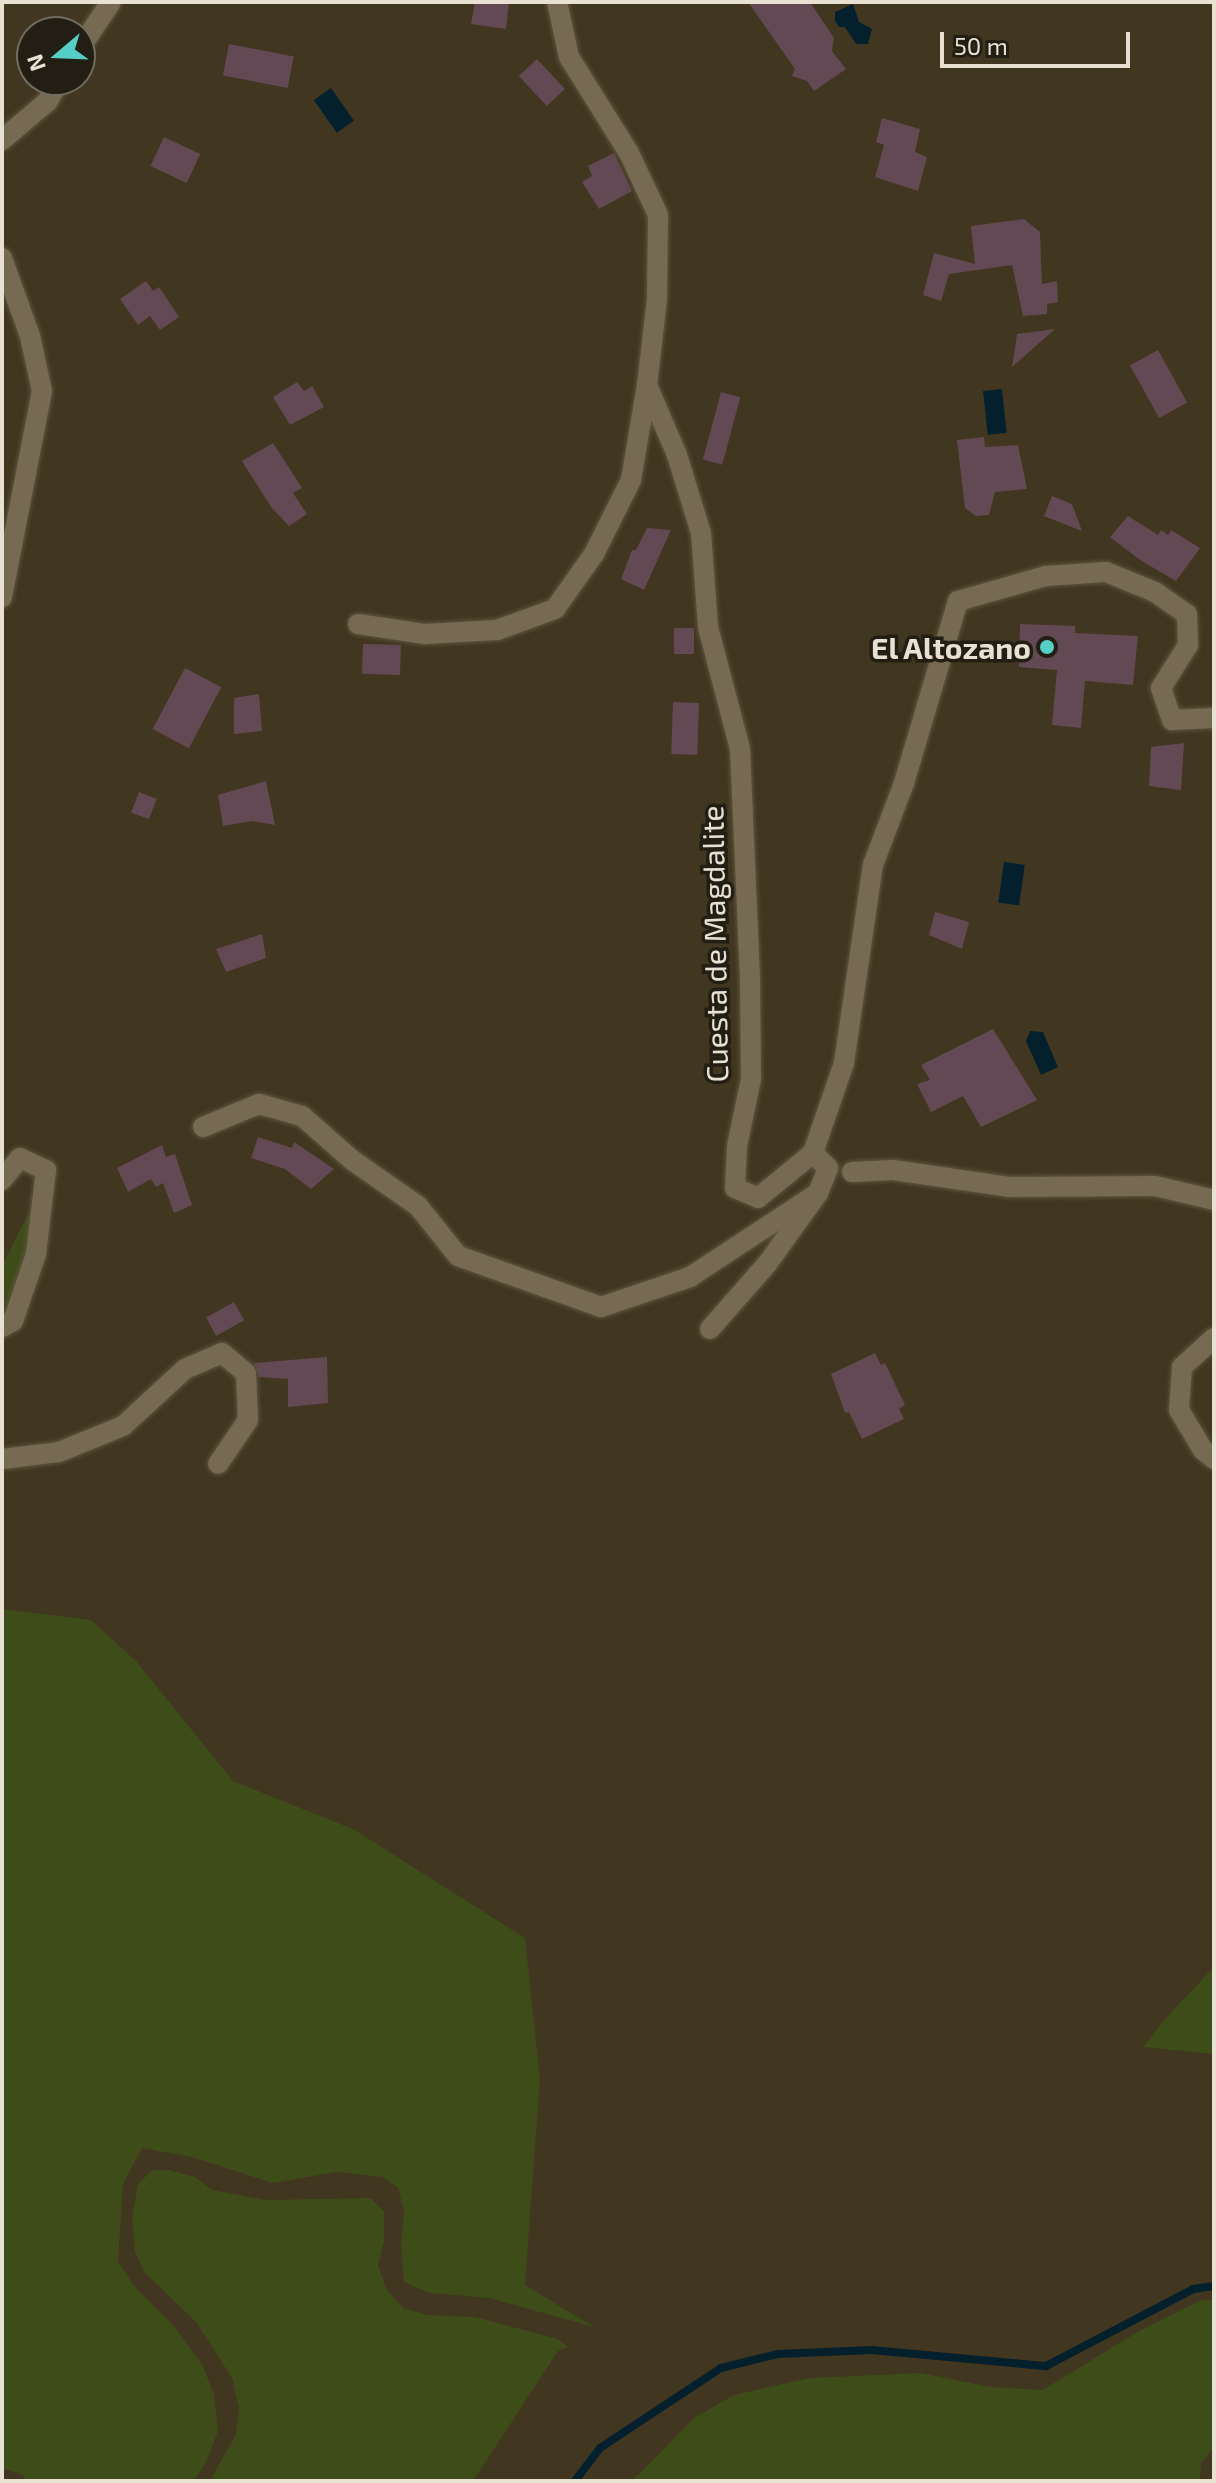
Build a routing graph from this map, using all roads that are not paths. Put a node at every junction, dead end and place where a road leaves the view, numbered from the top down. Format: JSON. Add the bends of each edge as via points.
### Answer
{"nodes":[{"id":1,"x":111,"y":2,"type":"edge"},
{"id":2,"x":557,"y":2,"type":"edge"},
{"id":3,"x":96,"y":24,"type":"edge"},
{"id":4,"x":51,"y":96,"type":"edge"},
{"id":5,"x":2,"y":140,"type":"edge"},
{"id":6,"x":2,"y":258,"type":"edge"},
{"id":7,"x":647,"y":385,"type":"junction"},
{"id":8,"x":2,"y":597,"type":"edge"},
{"id":9,"x":358,"y":624,"type":"dead end"},
{"id":10,"x":1214,"y":718,"type":"edge"},
{"id":11,"x":203,"y":1127,"type":"dead end"},
{"id":12,"x":813,"y":1153,"type":"junction"},
{"id":13,"x":852,"y":1172,"type":"dead end"},
{"id":14,"x":2,"y":1180,"type":"edge"},
{"id":15,"x":818,"y":1193,"type":"junction"},
{"id":16,"x":1214,"y":1200,"type":"edge"},
{"id":17,"x":2,"y":1327,"type":"edge"},
{"id":18,"x":710,"y":1329,"type":"dead end"},
{"id":19,"x":1214,"y":1338,"type":"edge"},
{"id":20,"x":2,"y":1459,"type":"edge"},
{"id":21,"x":1214,"y":1459,"type":"edge"},
{"id":22,"x":218,"y":1464,"type":"dead end"}],
"edges":[{"from":1,"to":3,"type":"street"},
{"from":2,"to":7,"type":"street","name":"Cuesta de Magdalite","via":[[569,57],[629,153],[658,215],[657,299]]},
{"from":4,"to":5,"type":"street"},
{"from":6,"to":8,"type":"street","via":[[30,336],[42,391]]},
{"from":7,"to":9,"type":"street","via":[[631,480],[594,554],[555,609],[497,630],[425,634]]},
{"from":7,"to":12,"type":"street","name":"Cuesta de Magdalite","via":[[677,455],[701,533],[708,627],[740,749],[751,1079],[737,1146],[735,1188],[758,1198]]},
{"from":10,"to":12,"type":"street","via":[[1172,720],[1161,688],[1188,645],[1187,614],[1155,592],[1106,572],[1046,576],[958,601],[904,783],[873,865],[844,1063]]},
{"from":11,"to":15,"type":"street","via":[[259,1104],[302,1116],[352,1160],[418,1206],[458,1256],[601,1307],[690,1277]]},
{"from":12,"to":15,"type":"street","via":[[828,1168]]},
{"from":13,"to":16,"type":"street","via":[[893,1170],[1009,1187],[1155,1186]]},
{"from":14,"to":17,"type":"street","via":[[20,1158],[46,1170],[36,1254],[13,1321]]},
{"from":15,"to":18,"type":"street","via":[[767,1264]]},
{"from":19,"to":21,"type":"street","via":[[1182,1367],[1179,1410]]},
{"from":20,"to":22,"type":"street","via":[[59,1452],[123,1426],[185,1369],[222,1353],[246,1373],[248,1420]]}]}
